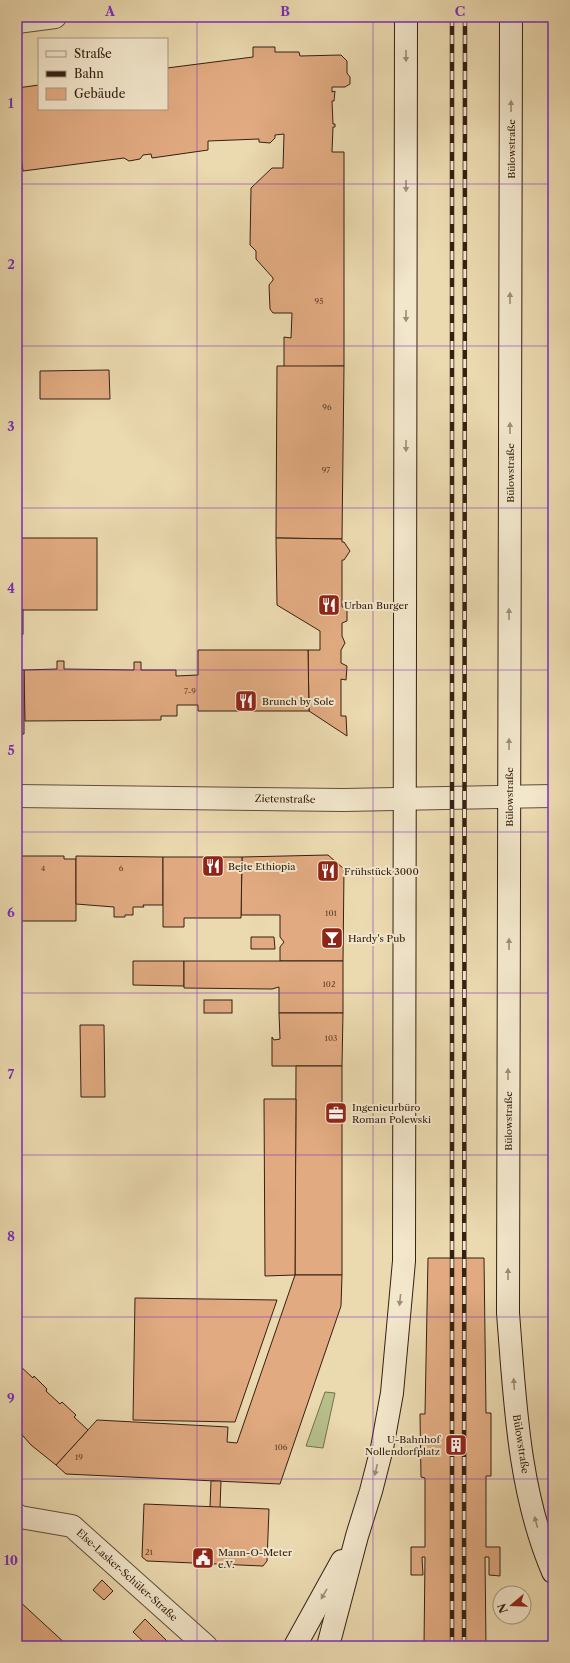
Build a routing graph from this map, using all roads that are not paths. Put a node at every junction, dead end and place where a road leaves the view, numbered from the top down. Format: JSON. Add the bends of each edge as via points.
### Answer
{"nodes":[{"id":1,"x":55,"y":17,"type":"edge"},
{"id":2,"x":406,"y":17,"type":"edge"},
{"id":3,"x":511,"y":17,"type":"edge"},
{"id":4,"x":17,"y":22,"type":"edge"},
{"id":5,"x":17,"y":796,"type":"edge"},
{"id":6,"x":510,"y":796,"type":"junction"},
{"id":7,"x":553,"y":796,"type":"edge"},
{"id":8,"x":406,"y":798,"type":"junction"},
{"id":9,"x":17,"y":1515,"type":"edge"},
{"id":10,"x":357,"y":1536,"type":"junction"},
{"id":11,"x":553,"y":1572,"type":"edge"},
{"id":12,"x":206,"y":1646,"type":"edge"},
{"id":13,"x":295,"y":1646,"type":"edge"},
{"id":14,"x":328,"y":1646,"type":"edge"}],
"edges":[{"from":1,"to":4,"type":"main road"},
{"from":2,"to":8,"type":"main road","one_way":true},
{"from":6,"to":3,"type":"main road","name":"Bülowstraße","one_way":true},
{"from":5,"to":8,"type":"main road","name":"Zietenstraße"},
{"from":6,"to":7,"type":"main road","name":"Zietenstraße"},
{"from":6,"to":8,"type":"main road","name":"Zietenstraße"},
{"from":11,"to":6,"type":"main road","name":"Bülowstraße","one_way":true,"via":[[545,1553],[527,1485],[517,1423],[508,1313]]},
{"from":8,"to":10,"type":"main road","one_way":true,"via":[[404,1261],[392,1393],[382,1448]]},
{"from":9,"to":12,"type":"main road","name":"Else-Lasker-Schüler-Straße","via":[[72,1526]]},
{"from":10,"to":13,"type":"main road","one_way":true},
{"from":10,"to":14,"type":"main road"}]}
